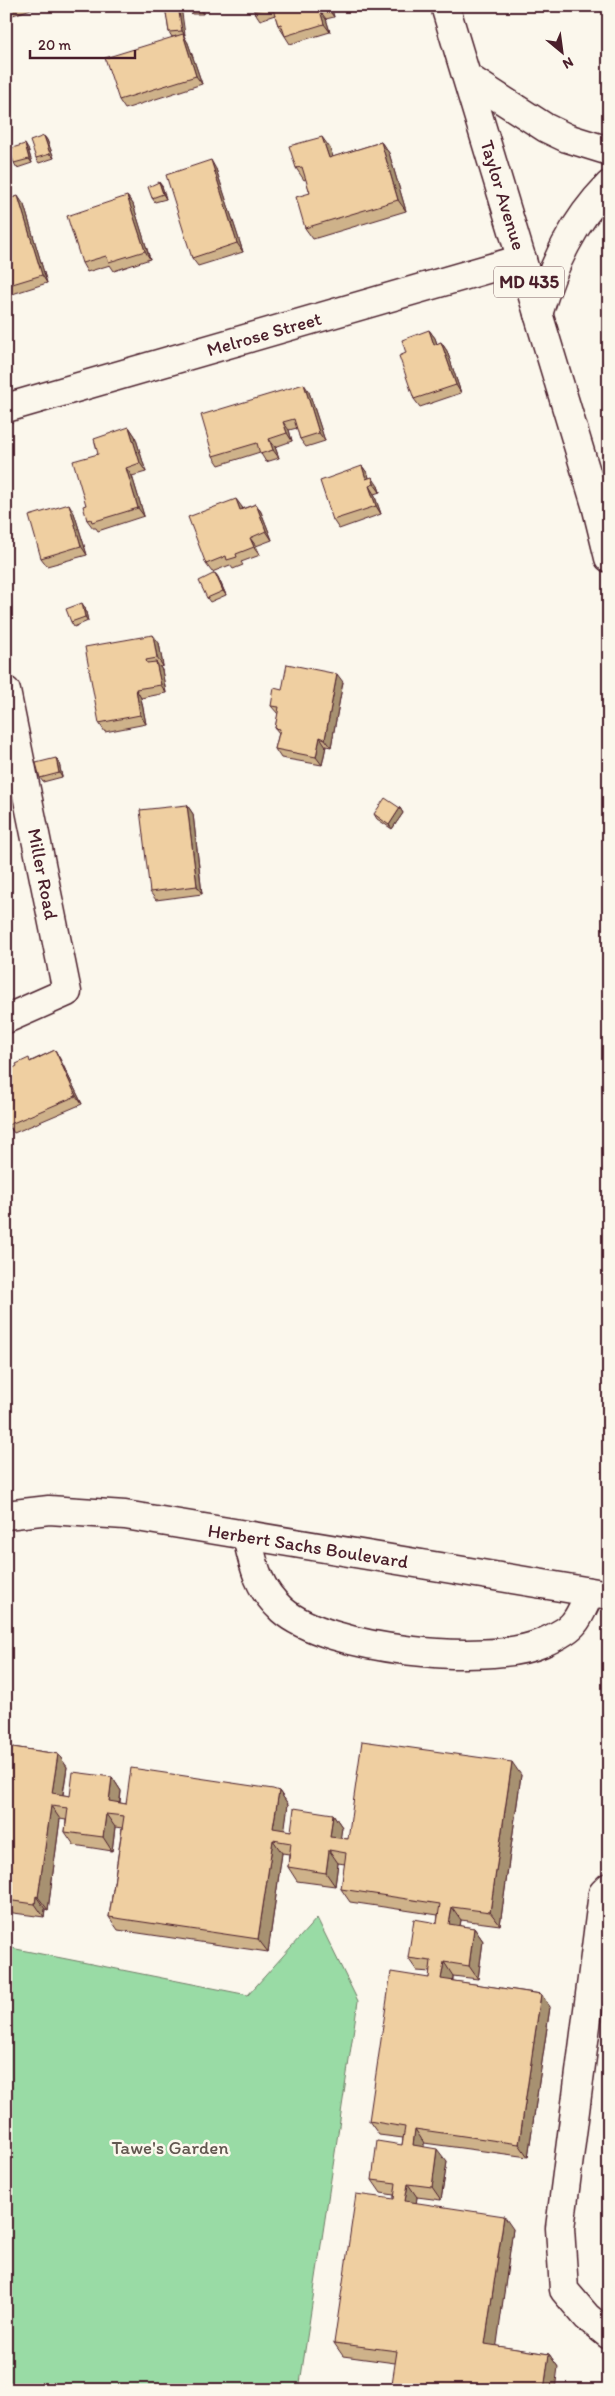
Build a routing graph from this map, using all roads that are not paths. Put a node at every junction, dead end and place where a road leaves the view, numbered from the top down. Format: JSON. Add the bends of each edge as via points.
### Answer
{"nodes":[{"id":1,"x":445,"y":6,"type":"edge"},
{"id":2,"x":467,"y":77,"type":"junction"},
{"id":3,"x":609,"y":151,"type":"edge"},
{"id":4,"x":609,"y":185,"type":"edge"},
{"id":5,"x":522,"y":259,"type":"junction"},
{"id":6,"x":538,"y":314,"type":"junction"},
{"id":7,"x":6,"y":408,"type":"edge"},
{"id":8,"x":609,"y":558,"type":"edge"},
{"id":9,"x":6,"y":691,"type":"edge"},
{"id":10,"x":6,"y":1019,"type":"edge"},
{"id":11,"x":6,"y":1515,"type":"edge"},
{"id":12,"x":247,"y":1536,"type":"junction"},
{"id":13,"x":600,"y":1594,"type":"edge"},
{"id":14,"x":609,"y":1887,"type":"edge"},
{"id":15,"x":609,"y":2335,"type":"edge"}],
"edges":[{"from":1,"to":2,"type":"street","name":"Taylor Avenue","number":"MD 435"},
{"from":2,"to":3,"type":"street","via":[[546,128]]},
{"from":2,"to":5,"type":"street","name":"Taylor Avenue","number":"MD 435"},
{"from":4,"to":6,"type":"street","via":[[566,242],[555,263]]},
{"from":5,"to":6,"type":"street","name":"Taylor Avenue","number":"MD 435"},
{"from":5,"to":7,"type":"street","name":"Melrose Street"},
{"from":6,"to":8,"type":"street","name":"Taylor Avenue","number":"MD 435"},
{"from":9,"to":10,"type":"street","name":"Miller Road","via":[[66,992]]},
{"from":11,"to":12,"type":"street","name":"Herbert Sachs Boulevard","via":[[49,1510],[125,1515]]},
{"from":12,"to":13,"type":"street","name":"Herbert Sachs Boulevard"},
{"from":12,"to":13,"type":"street","via":[[255,1573],[273,1600],[310,1627],[347,1640],[436,1653],[504,1652],[542,1643],[574,1624]]},
{"from":14,"to":15,"type":"street","via":[[603,1893],[560,2228],[564,2290],[587,2317]]}]}
